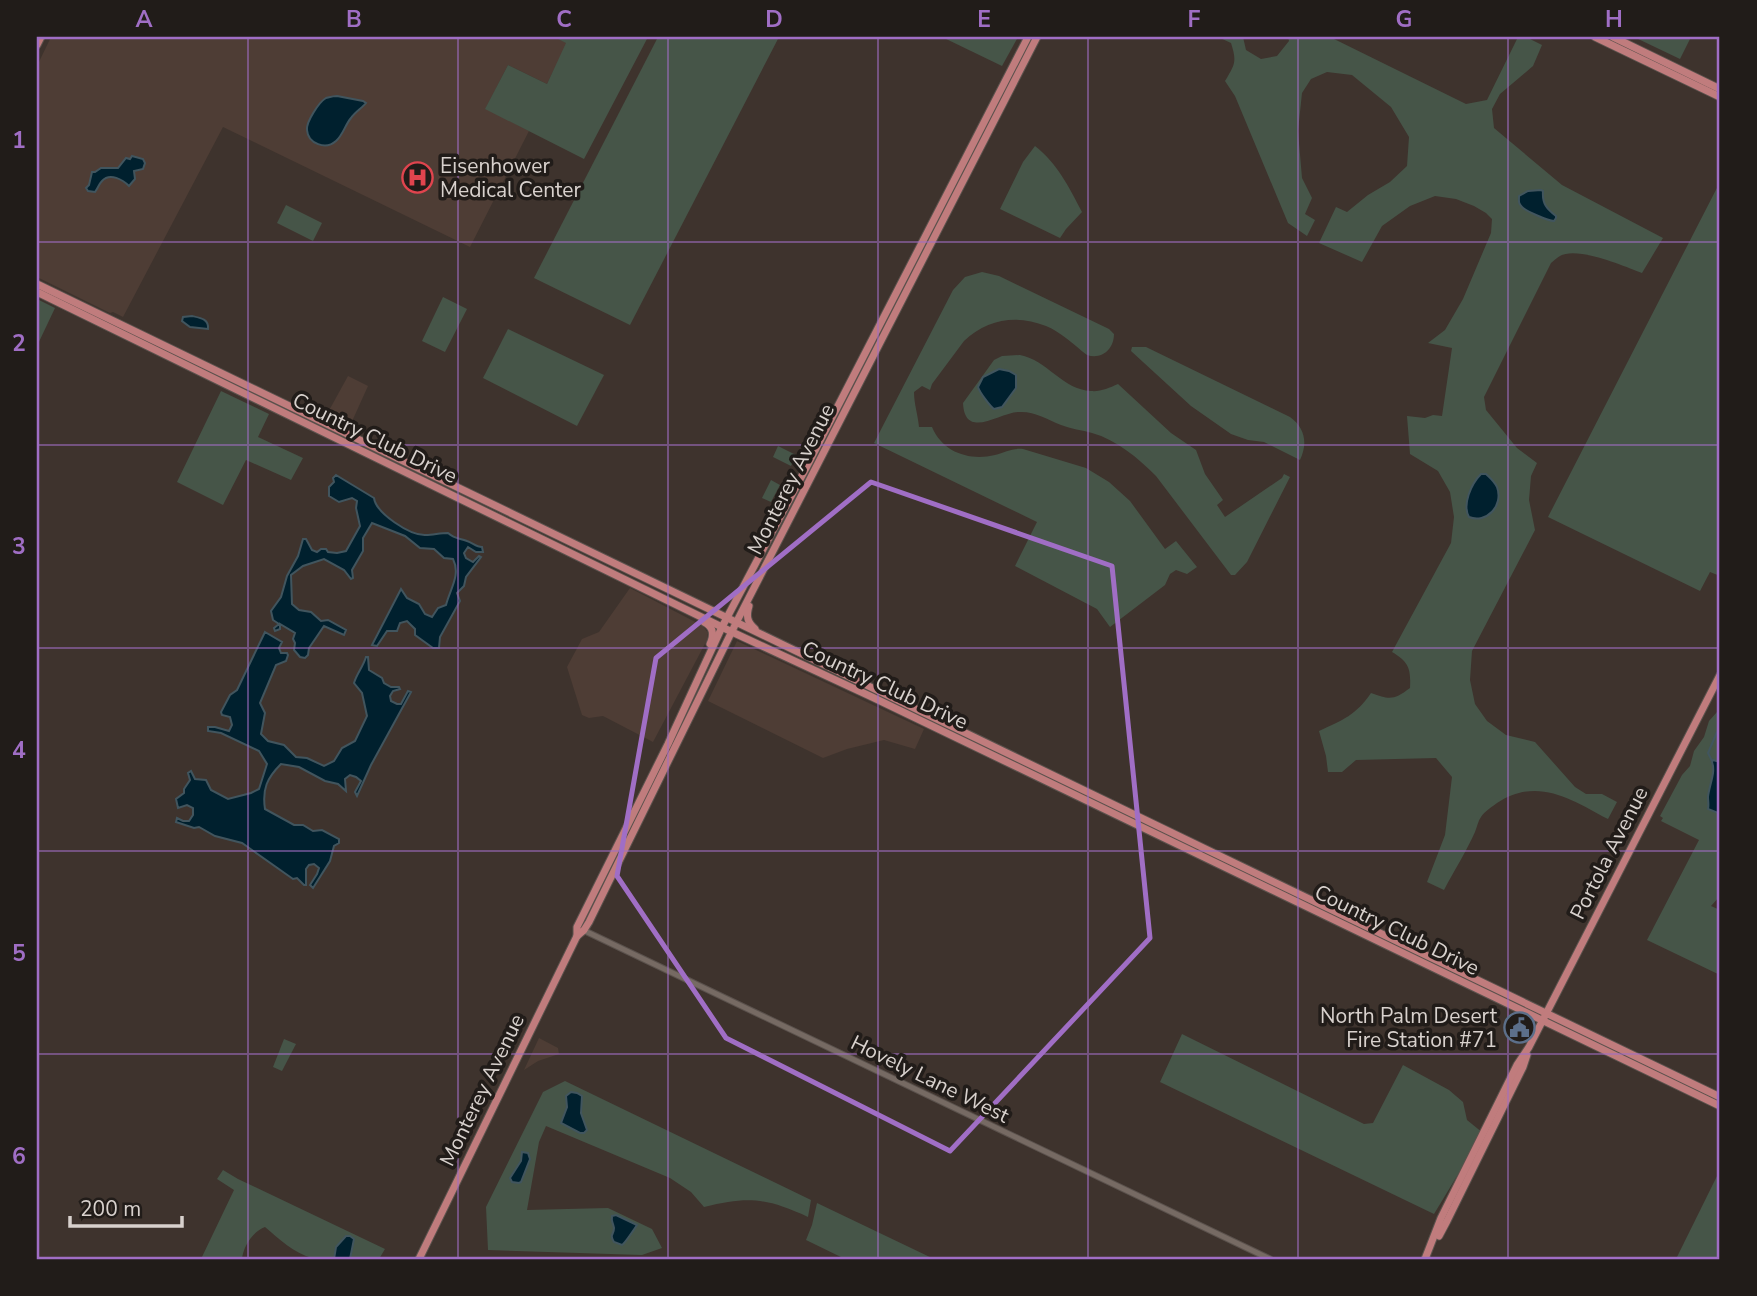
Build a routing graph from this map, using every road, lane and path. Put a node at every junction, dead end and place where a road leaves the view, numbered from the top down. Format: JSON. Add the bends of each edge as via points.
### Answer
{"nodes":[{"id":1,"x":41,"y":37,"type":"edge"},
{"id":2,"x":1028,"y":37,"type":"edge"},
{"id":3,"x":1037,"y":37,"type":"edge"},
{"id":4,"x":1595,"y":37,"type":"edge"},
{"id":5,"x":1613,"y":37,"type":"edge"},
{"id":6,"x":37,"y":46,"type":"edge"},
{"id":7,"x":1720,"y":89,"type":"edge"},
{"id":8,"x":1720,"y":97,"type":"edge"},
{"id":9,"x":936,"y":215,"type":"junction"},
{"id":10,"x":929,"y":247,"type":"junction"},
{"id":11,"x":37,"y":285,"type":"edge"},
{"id":12,"x":37,"y":292,"type":"edge"},
{"id":13,"x":320,"y":431,"type":"junction"},
{"id":14,"x":342,"y":433,"type":"junction"},
{"id":15,"x":821,"y":439,"type":"junction"},
{"id":16,"x":814,"y":473,"type":"junction"},
{"id":17,"x":757,"y":582,"type":"junction"},
{"id":18,"x":684,"y":608,"type":"junction"},
{"id":19,"x":727,"y":618,"type":"junction"},
{"id":20,"x":736,"y":623,"type":"junction"},
{"id":21,"x":722,"y":628,"type":"junction"},
{"id":22,"x":732,"y":632,"type":"junction"},
{"id":23,"x":764,"y":636,"type":"junction"},
{"id":24,"x":707,"y":660,"type":"junction"},
{"id":25,"x":1720,"y":675,"type":"edge"},
{"id":26,"x":580,"y":929,"type":"junction"},
{"id":27,"x":1489,"y":993,"type":"junction"},
{"id":28,"x":1510,"y":995,"type":"junction"},
{"id":29,"x":1544,"y":1016,"type":"junction"},
{"id":30,"x":1529,"y":1047,"type":"junction"},
{"id":31,"x":1720,"y":1097,"type":"edge"},
{"id":32,"x":1720,"y":1106,"type":"edge"},
{"id":33,"x":1484,"y":1133,"type":"junction"},
{"id":34,"x":1476,"y":1163,"type":"junction"},
{"id":35,"x":1430,"y":1248,"type":"junction"},
{"id":36,"x":419,"y":1259,"type":"edge"},
{"id":37,"x":1269,"y":1259,"type":"edge"},
{"id":38,"x":1425,"y":1259,"type":"edge"}],
"edges":[{"from":1,"to":6,"type":"main road"},
{"from":2,"to":9,"type":"main road","name":"Monterey Avenue"},
{"from":3,"to":10,"type":"main road","name":"Monterey Avenue"},
{"from":4,"to":8,"type":"main road"},
{"from":5,"to":7,"type":"main road"},
{"from":9,"to":10,"type":"main road","via":[[938,226]]},
{"from":9,"to":15,"type":"main road","name":"Monterey Avenue"},
{"from":10,"to":16,"type":"main road","name":"Monterey Avenue"},
{"from":11,"to":14,"type":"main road","name":"Country Club Drive"},
{"from":12,"to":13,"type":"main road","name":"Country Club Drive"},
{"from":13,"to":14,"type":"main road","via":[[325,427]]},
{"from":13,"to":18,"type":"main road","name":"Country Club Drive"},
{"from":14,"to":19,"type":"main road","name":"Country Club Drive"},
{"from":15,"to":16,"type":"main road"},
{"from":15,"to":19,"type":"main road","name":"Monterey Avenue"},
{"from":16,"to":17,"type":"main road","name":"Monterey Avenue"},
{"from":17,"to":20,"type":"main road","name":"Monterey Avenue"},
{"from":17,"to":23,"type":"main road","via":[[747,618]]},
{"from":18,"to":21,"type":"main road","name":"Country Club Drive"},
{"from":18,"to":24,"type":"main road","via":[[712,628]]},
{"from":19,"to":20,"type":"main road","name":"Country Club Drive"},
{"from":19,"to":21,"type":"main road","name":"Monterey Avenue"},
{"from":20,"to":22,"type":"main road","name":"Monterey Avenue"},
{"from":20,"to":23,"type":"main road","name":"Country Club Drive"},
{"from":21,"to":22,"type":"main road","name":"Country Club Drive"},
{"from":21,"to":24,"type":"main road","name":"Monterey Avenue"},
{"from":22,"to":26,"type":"main road","name":"Monterey Avenue"},
{"from":22,"to":27,"type":"main road","name":"Country Club Drive"},
{"from":23,"to":28,"type":"main road","name":"Country Club Drive"},
{"from":24,"to":26,"type":"main road","name":"Monterey Avenue"},
{"from":25,"to":29,"type":"main road","name":"Portola Avenue"},
{"from":26,"to":36,"type":"main road","name":"Monterey Avenue"},
{"from":26,"to":37,"type":"street","name":"Hovely Lane West"},
{"from":27,"to":28,"type":"main road"},
{"from":27,"to":29,"type":"main road","name":"Country Club Drive"},
{"from":28,"to":29,"type":"main road","name":"Country Club Drive"},
{"from":29,"to":30,"type":"main road","name":"Portola Avenue"},
{"from":29,"to":31,"type":"main road","name":"Country Club Drive"},
{"from":29,"to":32,"type":"main road","name":"Country Club Drive"},
{"from":30,"to":33,"type":"main road","name":"Portola Avenue"},
{"from":30,"to":34,"type":"main road","name":"Portola Avenue"},
{"from":33,"to":34,"type":"main road"},
{"from":33,"to":35,"type":"main road","name":"Portola Avenue"},
{"from":34,"to":35,"type":"main road","name":"Portola Avenue"},
{"from":35,"to":38,"type":"main road","name":"Portola Avenue"}]}
